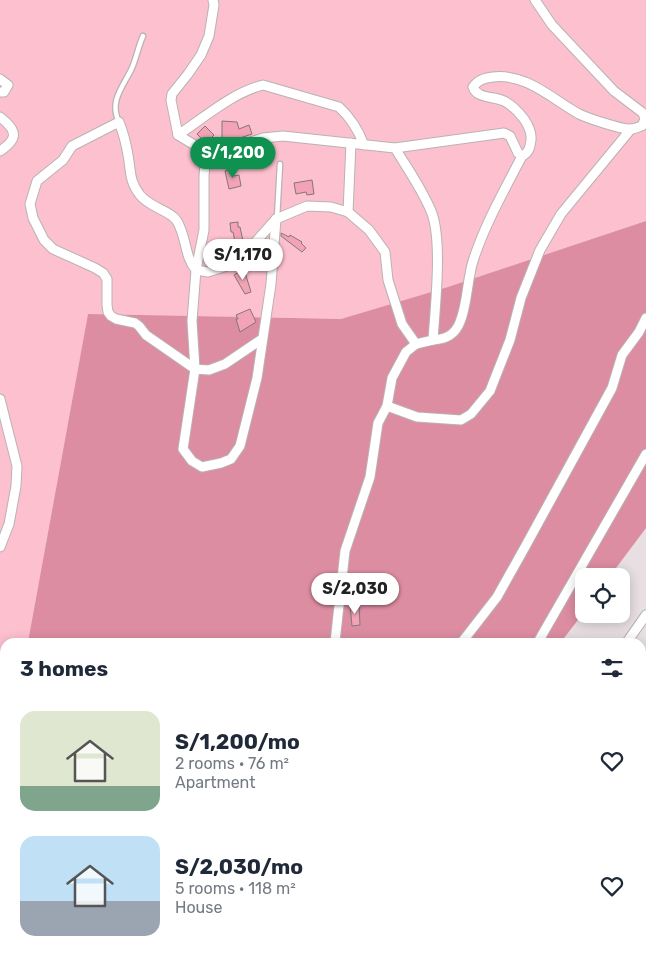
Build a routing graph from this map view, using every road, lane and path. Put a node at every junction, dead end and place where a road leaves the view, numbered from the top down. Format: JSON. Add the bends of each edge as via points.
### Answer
{"nodes":[{"id":1,"x":213,"y":0,"type":"edge"},
{"id":2,"x":535,"y":0,"type":"edge"},
{"id":3,"x":143,"y":36,"type":"dead end"},
{"id":4,"x":0,"y":79,"type":"edge"},
{"id":5,"x":0,"y":92,"type":"edge"},
{"id":6,"x":0,"y":117,"type":"edge"},
{"id":7,"x":118,"y":122,"type":"junction"},
{"id":8,"x":631,"y":129,"type":"junction"},
{"id":9,"x":178,"y":135,"type":"junction"},
{"id":10,"x":351,"y":143,"type":"junction"},
{"id":11,"x":364,"y":144,"type":"junction"},
{"id":12,"x":395,"y":148,"type":"junction"},
{"id":13,"x":0,"y":151,"type":"edge"},
{"id":14,"x":206,"y":152,"type":"junction"},
{"id":15,"x":522,"y":156,"type":"junction"},
{"id":16,"x":280,"y":164,"type":"dead end"},
{"id":17,"x":348,"y":212,"type":"junction"},
{"id":18,"x":276,"y":219,"type":"junction"},
{"id":19,"x":196,"y":270,"type":"junction"},
{"id":20,"x":646,"y":318,"type":"edge"},
{"id":21,"x":262,"y":339,"type":"junction"},
{"id":22,"x":433,"y":340,"type":"junction"},
{"id":23,"x":416,"y":344,"type":"junction"},
{"id":24,"x":195,"y":369,"type":"junction"},
{"id":25,"x":0,"y":399,"type":"edge"},
{"id":26,"x":387,"y":406,"type":"junction"},
{"id":27,"x":646,"y":454,"type":"edge"},
{"id":28,"x":0,"y":547,"type":"edge"},
{"id":29,"x":646,"y":615,"type":"edge"},
{"id":30,"x":335,"y":638,"type":"edge"},
{"id":31,"x":465,"y":638,"type":"edge"},
{"id":32,"x":540,"y":638,"type":"edge"},
{"id":33,"x":630,"y":638,"type":"edge"}],
"edges":[{"from":1,"to":9,"type":"street","via":[[209,36],[201,55],[172,94]]},
{"from":2,"to":8,"type":"street","via":[[552,25],[614,91],[643,113],[642,126]]},
{"from":3,"to":7,"type":"lane","via":[[132,69],[117,95]]},
{"from":4,"to":5,"type":"street","via":[[8,85],[4,92]]},
{"from":6,"to":13,"type":"street","via":[[7,122],[14,138]]},
{"from":7,"to":19,"type":"street","via":[[132,184],[155,208],[174,217],[185,240],[188,258]]},
{"from":7,"to":24,"type":"street","via":[[72,146],[63,160],[41,176],[30,204],[33,218],[44,240],[53,249],[103,273],[107,279],[108,312],[112,316],[135,323],[146,335]]},
{"from":8,"to":15,"type":"street","via":[[580,114],[516,78],[501,76],[477,81],[474,87],[480,96],[502,100],[516,109],[528,124],[529,150]]},
{"from":8,"to":26,"type":"street","via":[[561,214],[540,250],[490,391],[471,414],[461,420],[417,418]]},
{"from":9,"to":11,"type":"street","via":[[235,96],[263,85],[339,107],[358,129]]},
{"from":9,"to":14,"type":"street"},
{"from":10,"to":11,"type":"street"},
{"from":10,"to":14,"type":"street","via":[[273,136],[227,150]]},
{"from":10,"to":17,"type":"street"},
{"from":11,"to":12,"type":"street"},
{"from":12,"to":15,"type":"street","via":[[504,132]]},
{"from":12,"to":22,"type":"street","via":[[431,211],[436,230]]},
{"from":14,"to":19,"type":"street","via":[[204,230]]},
{"from":15,"to":22,"type":"street","via":[[473,259],[460,322],[453,334]]},
{"from":16,"to":18,"type":"lane"},
{"from":17,"to":18,"type":"street","via":[[307,206]]},
{"from":17,"to":23,"type":"street","via":[[369,230],[385,252],[388,280],[402,324]]},
{"from":18,"to":19,"type":"street","via":[[244,255],[208,272]]},
{"from":18,"to":21,"type":"street","via":[[271,284]]},
{"from":19,"to":24,"type":"street","via":[[192,321]]},
{"from":20,"to":31,"type":"street","via":[[622,355],[612,388],[520,556],[493,603]]},
{"from":21,"to":24,"type":"street","via":[[225,364],[209,370]]},
{"from":21,"to":24,"type":"street","via":[[257,378],[240,446],[231,458],[202,467],[192,461],[183,449]]},
{"from":22,"to":23,"type":"street"},
{"from":23,"to":26,"type":"street","via":[[406,352],[392,378]]},
{"from":25,"to":28,"type":"street","via":[[17,466],[9,524]]},
{"from":26,"to":30,"type":"street","via":[[378,423],[370,477],[345,551]]},
{"from":27,"to":32,"type":"street"},
{"from":29,"to":33,"type":"street"}]}
